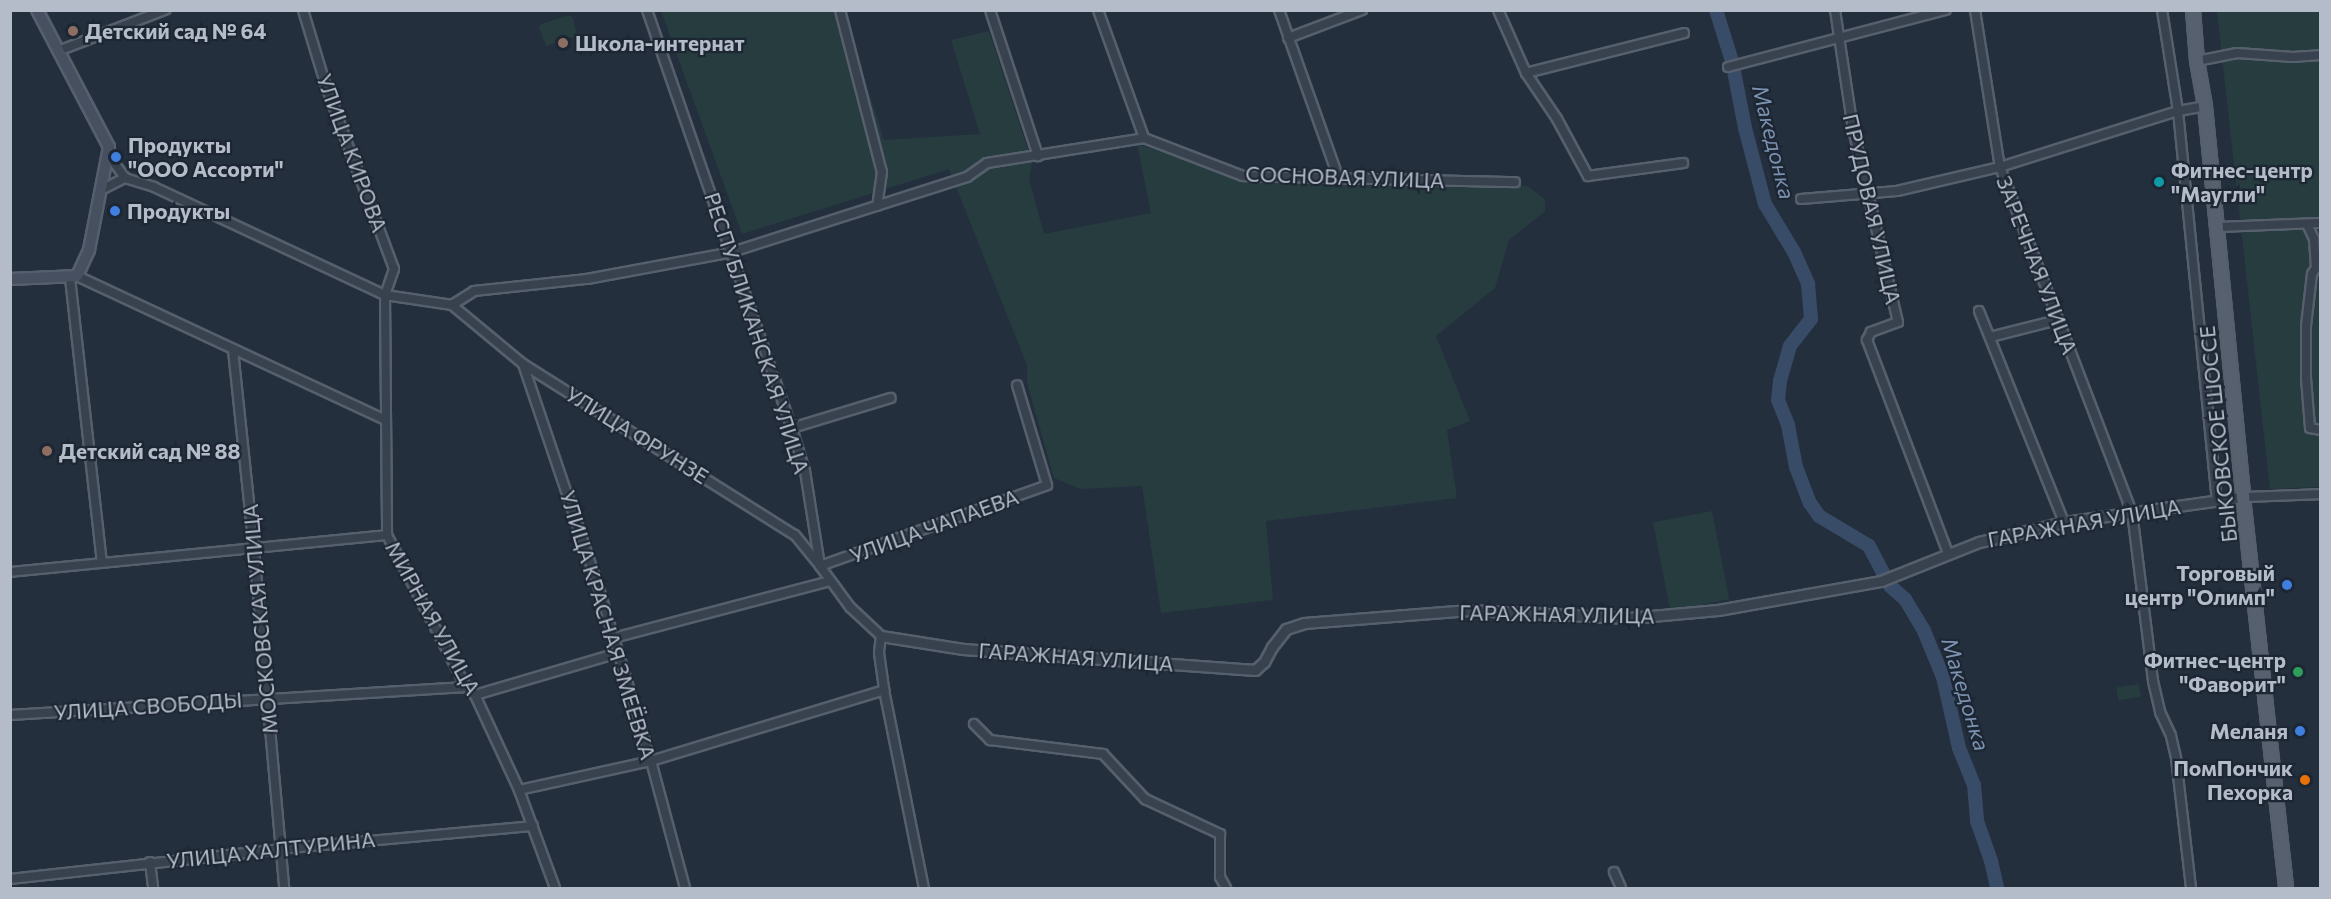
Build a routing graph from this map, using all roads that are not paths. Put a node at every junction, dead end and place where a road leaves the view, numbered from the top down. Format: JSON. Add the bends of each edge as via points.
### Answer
{"nodes":[{"id":1,"x":37,"y":10,"type":"edge"},
{"id":2,"x":165,"y":10,"type":"edge"},
{"id":3,"x":303,"y":10,"type":"edge"},
{"id":4,"x":647,"y":10,"type":"edge"},
{"id":5,"x":840,"y":10,"type":"edge"},
{"id":6,"x":990,"y":10,"type":"edge"},
{"id":7,"x":1098,"y":10,"type":"edge"},
{"id":8,"x":1279,"y":10,"type":"edge"},
{"id":9,"x":1362,"y":10,"type":"edge"},
{"id":10,"x":1498,"y":10,"type":"edge"},
{"id":11,"x":1835,"y":10,"type":"edge"},
{"id":12,"x":1946,"y":10,"type":"edge"},
{"id":13,"x":1975,"y":10,"type":"edge"},
{"id":14,"x":2162,"y":10,"type":"edge"},
{"id":15,"x":2193,"y":10,"type":"edge"},
{"id":16,"x":1684,"y":33,"type":"dead end"},
{"id":17,"x":1840,"y":37,"type":"junction"},
{"id":18,"x":1288,"y":38,"type":"junction"},
{"id":19,"x":58,"y":51,"type":"junction"},
{"id":20,"x":2320,"y":55,"type":"edge"},
{"id":21,"x":2197,"y":61,"type":"junction"},
{"id":22,"x":1728,"y":67,"type":"dead end"},
{"id":23,"x":1526,"y":73,"type":"junction"},
{"id":24,"x":2205,"y":106,"type":"junction"},
{"id":25,"x":2178,"y":111,"type":"junction"},
{"id":26,"x":1144,"y":138,"type":"junction"},
{"id":27,"x":109,"y":147,"type":"junction"},
{"id":28,"x":1038,"y":156,"type":"junction"},
{"id":29,"x":1683,"y":163,"type":"dead end"},
{"id":30,"x":2000,"y":168,"type":"junction"},
{"id":31,"x":1338,"y":177,"type":"junction"},
{"id":32,"x":125,"y":178,"type":"junction"},
{"id":33,"x":1515,"y":182,"type":"dead end"},
{"id":34,"x":101,"y":190,"type":"junction"},
{"id":35,"x":1866,"y":194,"type":"junction"},
{"id":36,"x":1801,"y":199,"type":"dead end"},
{"id":37,"x":877,"y":206,"type":"junction"},
{"id":38,"x":2320,"y":223,"type":"edge"},
{"id":39,"x":2307,"y":224,"type":"junction"},
{"id":40,"x":2216,"y":227,"type":"junction"},
{"id":41,"x":732,"y":252,"type":"junction"},
{"id":42,"x":73,"y":277,"type":"junction"},
{"id":43,"x":10,"y":279,"type":"edge"},
{"id":44,"x":385,"y":295,"type":"junction"},
{"id":45,"x":452,"y":305,"type":"junction"},
{"id":46,"x":1979,"y":311,"type":"dead end"},
{"id":47,"x":2057,"y":320,"type":"junction"},
{"id":48,"x":1990,"y":337,"type":"junction"},
{"id":49,"x":233,"y":350,"type":"junction"},
{"id":50,"x":523,"y":364,"type":"junction"},
{"id":51,"x":1017,"y":385,"type":"dead end"},
{"id":52,"x":891,"y":398,"type":"dead end"},
{"id":53,"x":384,"y":419,"type":"junction"},
{"id":54,"x":792,"y":428,"type":"junction"},
{"id":55,"x":2320,"y":430,"type":"edge"},
{"id":56,"x":2320,"y":494,"type":"edge"},
{"id":57,"x":2243,"y":497,"type":"junction"},
{"id":58,"x":2217,"y":500,"type":"junction"},
{"id":59,"x":2132,"y":512,"type":"junction"},
{"id":60,"x":2064,"y":522,"type":"junction"},
{"id":61,"x":387,"y":535,"type":"junction"},
{"id":62,"x":254,"y":549,"type":"junction"},
{"id":63,"x":1948,"y":553,"type":"junction"},
{"id":64,"x":102,"y":562,"type":"junction"},
{"id":65,"x":820,"y":566,"type":"junction"},
{"id":66,"x":10,"y":572,"type":"edge"},
{"id":67,"x":830,"y":581,"type":"junction"},
{"id":68,"x":881,"y":636,"type":"junction"},
{"id":69,"x":613,"y":638,"type":"junction"},
{"id":70,"x":618,"y":653,"type":"junction"},
{"id":71,"x":466,"y":687,"type":"junction"},
{"id":72,"x":884,"y":690,"type":"junction"},
{"id":73,"x":476,"y":695,"type":"junction"},
{"id":74,"x":268,"y":698,"type":"junction"},
{"id":75,"x":10,"y":715,"type":"edge"},
{"id":76,"x":974,"y":724,"type":"dead end"},
{"id":77,"x":651,"y":761,"type":"junction"},
{"id":78,"x":519,"y":790,"type":"junction"},
{"id":79,"x":533,"y":826,"type":"junction"},
{"id":80,"x":280,"y":849,"type":"junction"},
{"id":81,"x":150,"y":862,"type":"junction"},
{"id":82,"x":1614,"y":872,"type":"dead end"},
{"id":83,"x":10,"y":879,"type":"edge"},
{"id":84,"x":153,"y":888,"type":"edge"},
{"id":85,"x":284,"y":888,"type":"edge"},
{"id":86,"x":555,"y":888,"type":"edge"},
{"id":87,"x":685,"y":888,"type":"edge"},
{"id":88,"x":924,"y":888,"type":"edge"},
{"id":89,"x":1226,"y":888,"type":"edge"},
{"id":90,"x":1621,"y":888,"type":"edge"},
{"id":91,"x":2191,"y":888,"type":"edge"},
{"id":92,"x":2286,"y":888,"type":"edge"}],
"edges":[{"from":1,"to":19,"type":"main road"},
{"from":2,"to":19,"type":"street"},
{"from":3,"to":44,"type":"street","name":"УЛИЦА КИРОВА","via":[[326,86],[394,269]]},
{"from":4,"to":41,"type":"street","name":"РЕСПУБЛИКАНСКАЯ УЛИЦА"},
{"from":5,"to":37,"type":"street","via":[[882,172]]},
{"from":6,"to":28,"type":"street"},
{"from":7,"to":26,"type":"street"},
{"from":8,"to":18,"type":"street"},
{"from":9,"to":18,"type":"street"},
{"from":10,"to":23,"type":"street"},
{"from":11,"to":17,"type":"street","name":"ПРУДОВАЯ УЛИЦА"},
{"from":12,"to":17,"type":"street"},
{"from":13,"to":30,"type":"street","name":"ЗАРЕЧНАЯ УЛИЦА"},
{"from":14,"to":25,"type":"street"},
{"from":15,"to":21,"type":"main road","name":"БЫКОВСКОЕ ШОССЕ"},
{"from":16,"to":23,"type":"street"},
{"from":17,"to":22,"type":"street"},
{"from":17,"to":35,"type":"street","name":"ПРУДОВАЯ УЛИЦА","via":[[1842,72]]},
{"from":18,"to":31,"type":"street"},
{"from":19,"to":27,"type":"main road"},
{"from":20,"to":21,"type":"street","via":[[2237,53]]},
{"from":21,"to":24,"type":"main road","name":"БЫКОВСКОЕ ШОССЕ"},
{"from":23,"to":29,"type":"street","via":[[1588,176]]},
{"from":24,"to":25,"type":"street"},
{"from":24,"to":40,"type":"main road","name":"БЫКОВСКОЕ ШОССЕ"},
{"from":25,"to":30,"type":"street"},
{"from":25,"to":58,"type":"street"},
{"from":26,"to":28,"type":"street"},
{"from":26,"to":31,"type":"street","name":"СОСНОВАЯ УЛИЦА","via":[[1243,176]]},
{"from":27,"to":32,"type":"street"},
{"from":27,"to":34,"type":"main road"},
{"from":28,"to":37,"type":"street","via":[[987,163],[967,177]]},
{"from":30,"to":35,"type":"street"},
{"from":30,"to":47,"type":"street","name":"ЗАРЕЧНАЯ УЛИЦА"},
{"from":31,"to":33,"type":"street","name":"СОСНОВАЯ УЛИЦА"},
{"from":32,"to":34,"type":"street"},
{"from":32,"to":44,"type":"street","via":[[154,187]]},
{"from":34,"to":42,"type":"main road","via":[[89,250]]},
{"from":35,"to":36,"type":"street"},
{"from":35,"to":63,"type":"street","name":"ПРУДОВАЯ УЛИЦА","via":[[1898,322],[1871,332],[1867,340]]},
{"from":37,"to":41,"type":"street"},
{"from":38,"to":39,"type":"street"},
{"from":39,"to":40,"type":"street"},
{"from":39,"to":55,"type":"street","via":[[2314,239],[2316,268],[2306,326],[2306,378],[2310,428]]},
{"from":40,"to":57,"type":"main road","name":"БЫКОВСКОЕ ШОССЕ"},
{"from":41,"to":45,"type":"street","via":[[588,279],[474,291]]},
{"from":41,"to":54,"type":"street","name":"РЕСПУБЛИКАНСКАЯ УЛИЦА"},
{"from":42,"to":43,"type":"main road"},
{"from":42,"to":49,"type":"street"},
{"from":42,"to":64,"type":"street"},
{"from":44,"to":45,"type":"street"},
{"from":44,"to":53,"type":"street","name":"МИРНАЯ УЛИЦА"},
{"from":45,"to":50,"type":"street","name":"УЛИЦА ФРУНЗЕ"},
{"from":46,"to":48,"type":"street"},
{"from":47,"to":48,"type":"street"},
{"from":47,"to":59,"type":"street","name":"ЗАРЕЧНАЯ УЛИЦА"},
{"from":48,"to":60,"type":"street"},
{"from":49,"to":53,"type":"street"},
{"from":49,"to":62,"type":"street","name":"МОСКОВСКАЯ УЛИЦА"},
{"from":50,"to":65,"type":"street","name":"УЛИЦА ФРУНЗЕ","via":[[771,518],[795,535]]},
{"from":50,"to":69,"type":"street","name":"УЛИЦА КРАСНАЯ ЗМЕЁВКА"},
{"from":51,"to":65,"type":"street","name":"УЛИЦА ЧАПАЕВА","via":[[1047,485]]},
{"from":52,"to":54,"type":"street"},
{"from":53,"to":61,"type":"street","name":"МИРНАЯ УЛИЦА"},
{"from":54,"to":65,"type":"street","name":"РЕСПУБЛИКАНСКАЯ УЛИЦА","via":[[805,471]]},
{"from":56,"to":57,"type":"street"},
{"from":57,"to":58,"type":"street","name":"ГАРАЖНАЯ УЛИЦА"},
{"from":57,"to":92,"type":"main road","name":"БЫКОВСКОЕ ШОССЕ"},
{"from":58,"to":59,"type":"street","name":"ГАРАЖНАЯ УЛИЦА"},
{"from":59,"to":60,"type":"street","name":"ГАРАЖНАЯ УЛИЦА"},
{"from":59,"to":91,"type":"street","name":"ЗАРЕЧНАЯ УЛИЦА","via":[[2153,681],[2176,758]]},
{"from":60,"to":63,"type":"street","name":"ГАРАЖНАЯ УЛИЦА"},
{"from":61,"to":62,"type":"street"},
{"from":61,"to":71,"type":"street","name":"МИРНАЯ УЛИЦА"},
{"from":62,"to":64,"type":"street"},
{"from":62,"to":74,"type":"street","name":"МОСКОВСКАЯ УЛИЦА"},
{"from":63,"to":68,"type":"street","name":"ГАРАЖНАЯ УЛИЦА","via":[[1885,580],[1781,600],[1658,617],[1468,610],[1304,623],[1286,629],[1264,662],[1255,670],[1245,671],[959,648]]},
{"from":64,"to":66,"type":"street"},
{"from":65,"to":67,"type":"street","name":"РЕСПУБЛИКАНСКАЯ УЛИЦА"},
{"from":67,"to":68,"type":"street","name":"РЕСПУБЛИКАНСКАЯ УЛИЦА","via":[[850,607]]},
{"from":67,"to":69,"type":"street","name":"УЛИЦА ЧАПАЕВА"},
{"from":68,"to":72,"type":"street"},
{"from":69,"to":70,"type":"street","name":"УЛИЦА КРАСНАЯ ЗМЕЁВКА"},
{"from":70,"to":73,"type":"street"},
{"from":70,"to":77,"type":"street","name":"УЛИЦА КРАСНАЯ ЗМЕЁВКА"},
{"from":71,"to":73,"type":"street","name":"МИРНАЯ УЛИЦА"},
{"from":71,"to":74,"type":"street","name":"УЛИЦА СВОБОДЫ"},
{"from":72,"to":77,"type":"street"},
{"from":72,"to":88,"type":"street"},
{"from":73,"to":78,"type":"street","name":"МИРНАЯ УЛИЦА"},
{"from":74,"to":75,"type":"street","name":"УЛИЦА СВОБОДЫ"},
{"from":74,"to":80,"type":"street","name":"МОСКОВСКАЯ УЛИЦА"},
{"from":76,"to":89,"type":"street","via":[[990,740],[1103,754],[1145,799],[1220,834],[1220,877]]},
{"from":77,"to":78,"type":"street"},
{"from":77,"to":87,"type":"street","name":"УЛИЦА КРАСНАЯ ЗМЕЁВКА"},
{"from":78,"to":79,"type":"street","name":"МИРНАЯ УЛИЦА"},
{"from":79,"to":80,"type":"street","name":"УЛИЦА ХАЛТУРИНА"},
{"from":79,"to":86,"type":"street","name":"МИРНАЯ УЛИЦА"},
{"from":80,"to":81,"type":"street","name":"УЛИЦА ХАЛТУРИНА"},
{"from":80,"to":85,"type":"street","name":"МОСКОВСКАЯ УЛИЦА"},
{"from":81,"to":83,"type":"street","name":"УЛИЦА ХАЛТУРИНА"},
{"from":81,"to":84,"type":"street"},
{"from":82,"to":90,"type":"street"}]}
